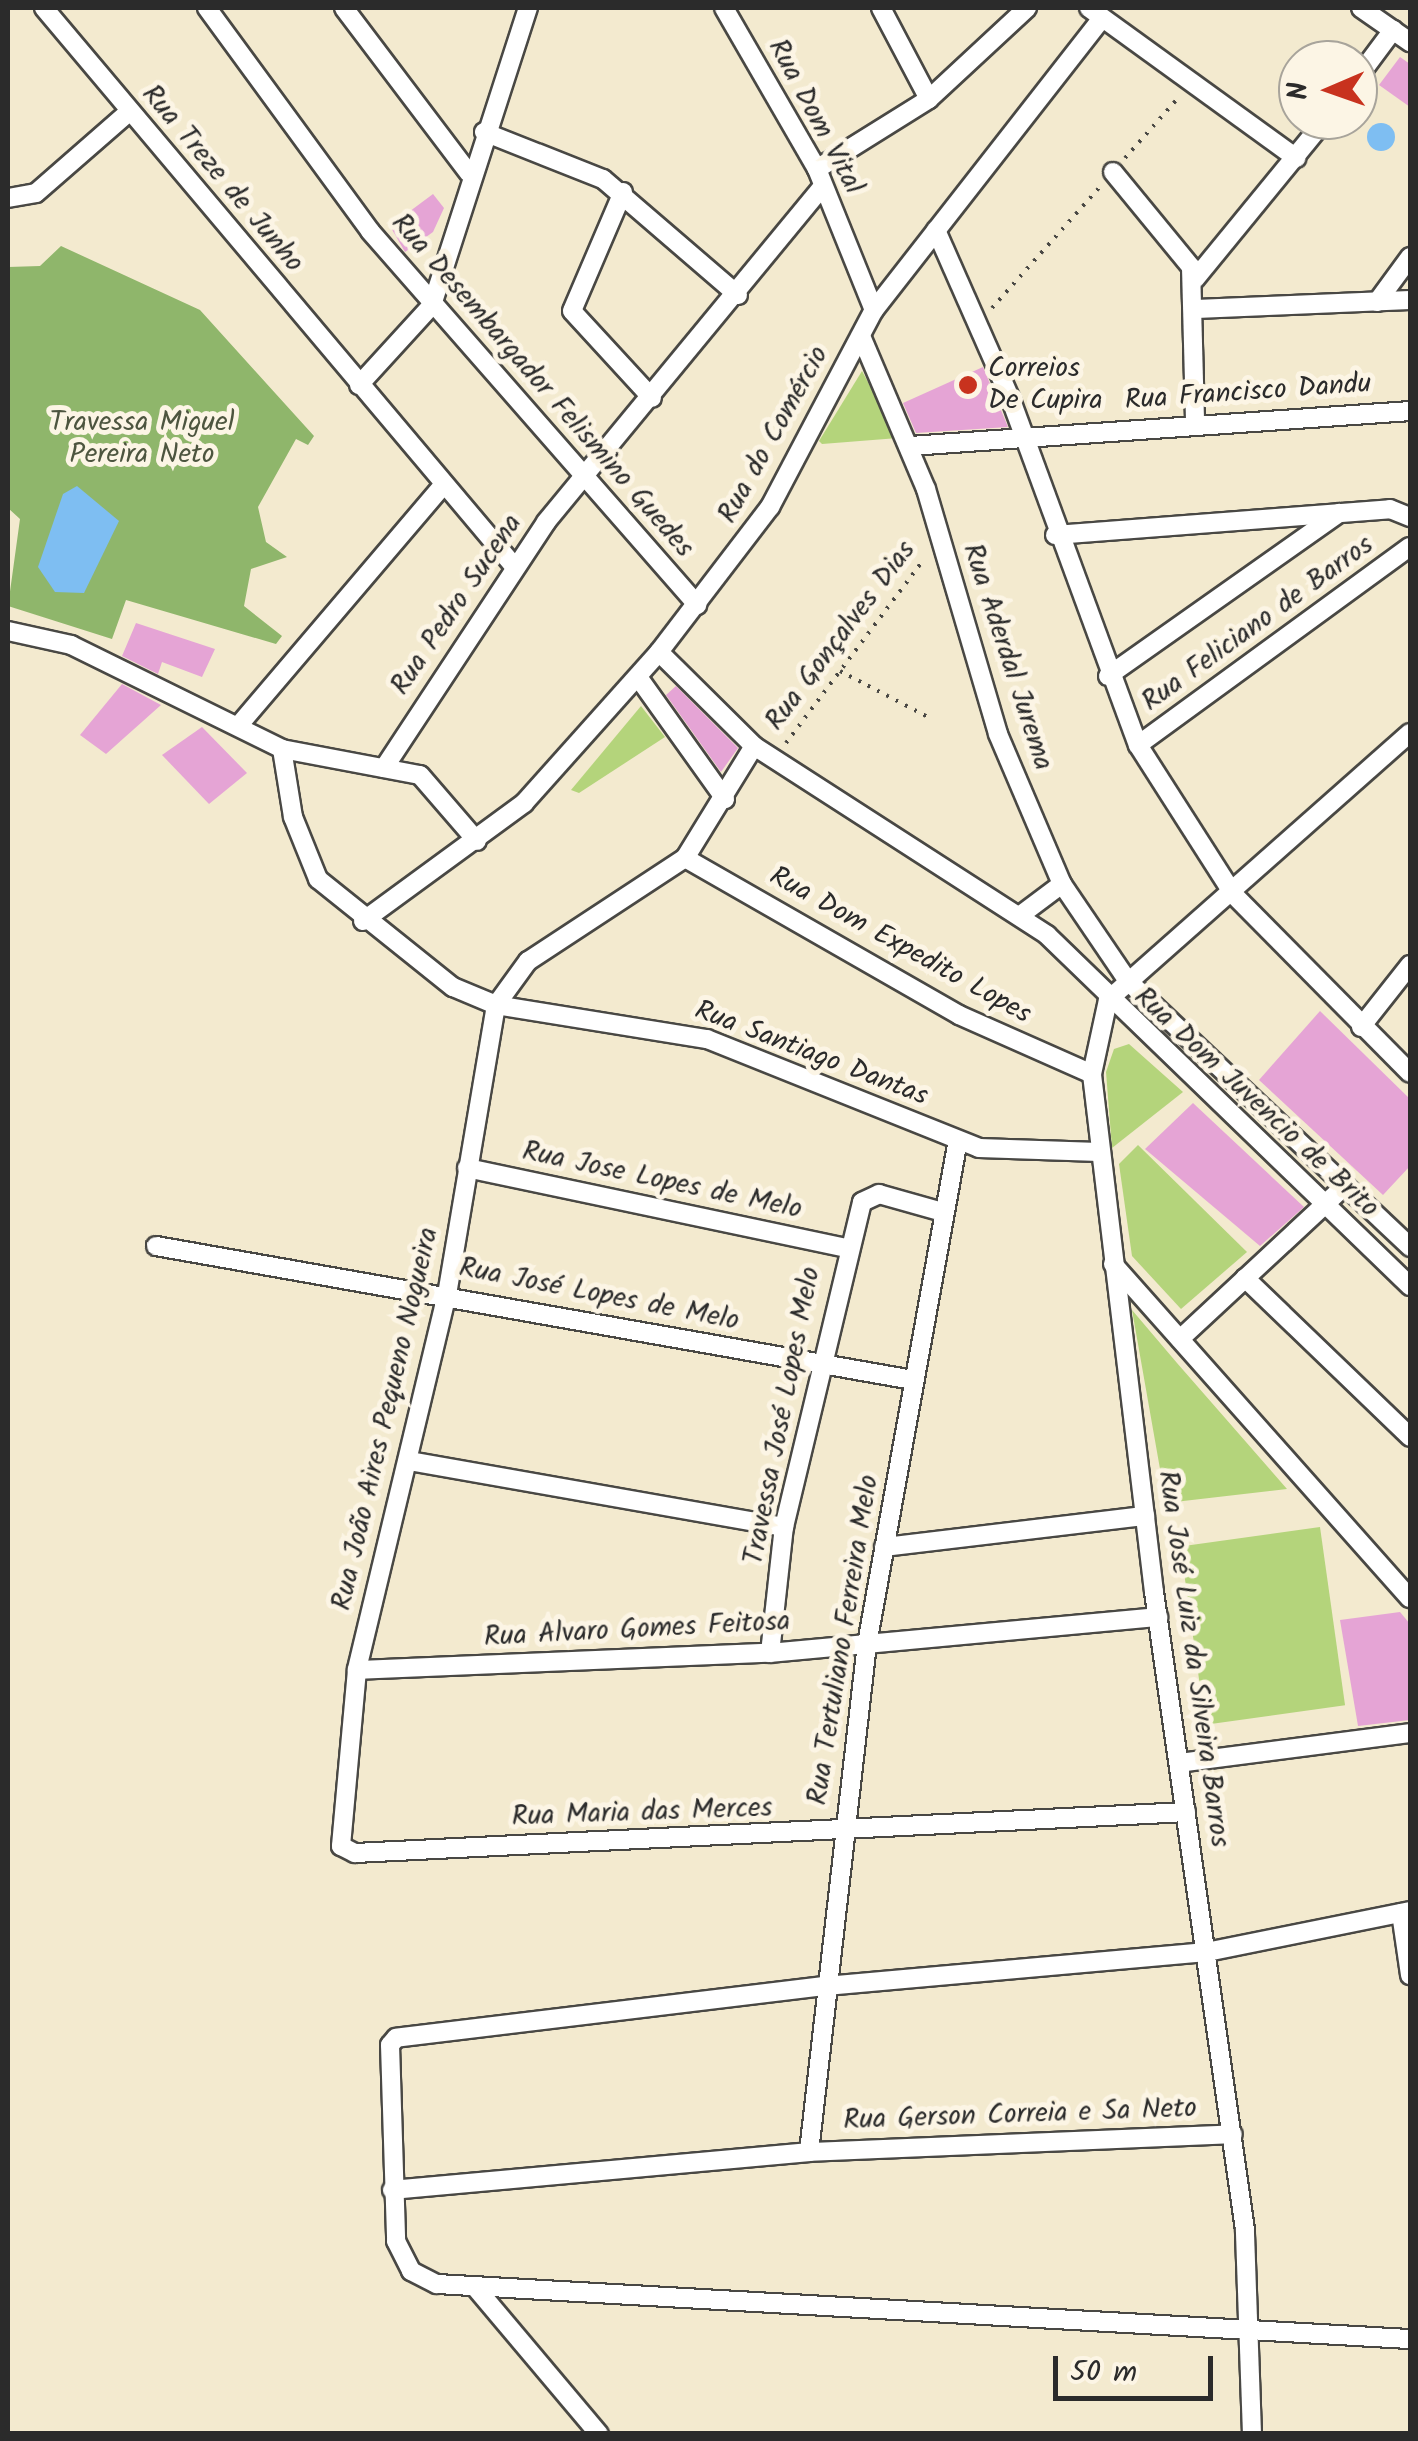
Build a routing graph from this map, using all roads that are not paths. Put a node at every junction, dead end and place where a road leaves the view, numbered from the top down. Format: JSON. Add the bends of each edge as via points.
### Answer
{"nodes":[{"id":1,"x":44,"y":8,"type":"edge"},
{"id":2,"x":207,"y":8,"type":"edge"},
{"id":3,"x":344,"y":8,"type":"edge"},
{"id":4,"x":528,"y":8,"type":"edge"},
{"id":5,"x":724,"y":8,"type":"edge"},
{"id":6,"x":881,"y":8,"type":"edge"},
{"id":7,"x":1027,"y":8,"type":"edge"},
{"id":8,"x":1361,"y":8,"type":"edge"},
{"id":9,"x":1096,"y":13,"type":"edge"},
{"id":10,"x":1394,"y":30,"type":"junction"},
{"id":11,"x":1410,"y":42,"type":"edge"},
{"id":12,"x":1378,"y":51,"type":"edge"},
{"id":13,"x":928,"y":98,"type":"junction"},
{"id":14,"x":130,"y":112,"type":"junction"},
{"id":15,"x":484,"y":132,"type":"junction"},
{"id":16,"x":1310,"y":140,"type":"edge"},
{"id":17,"x":1296,"y":158,"type":"junction"},
{"id":18,"x":1113,"y":172,"type":"road end"},
{"id":19,"x":470,"y":173,"type":"junction"},
{"id":20,"x":820,"y":177,"type":"junction"},
{"id":21,"x":623,"y":192,"type":"junction"},
{"id":22,"x":8,"y":198,"type":"edge"},
{"id":23,"x":936,"y":230,"type":"junction"},
{"id":24,"x":1410,"y":257,"type":"edge"},
{"id":25,"x":1195,"y":279,"type":"junction"},
{"id":26,"x":738,"y":295,"type":"junction"},
{"id":27,"x":1410,"y":300,"type":"edge"},
{"id":28,"x":1377,"y":302,"type":"junction"},
{"id":29,"x":432,"y":305,"type":"junction"},
{"id":30,"x":1196,"y":309,"type":"junction"},
{"id":31,"x":874,"y":310,"type":"junction"},
{"id":32,"x":861,"y":336,"type":"junction"},
{"id":33,"x":360,"y":385,"type":"junction"},
{"id":34,"x":652,"y":398,"type":"junction"},
{"id":35,"x":1410,"y":410,"type":"edge"},
{"id":36,"x":1195,"y":424,"type":"junction"},
{"id":37,"x":1026,"y":437,"type":"junction"},
{"id":38,"x":910,"y":446,"type":"junction"},
{"id":39,"x":583,"y":478,"type":"junction"},
{"id":40,"x":444,"y":484,"type":"junction"},
{"id":41,"x":1339,"y":512,"type":"junction"},
{"id":42,"x":1405,"y":513,"type":"edge"},
{"id":43,"x":1055,"y":534,"type":"junction"},
{"id":44,"x":1410,"y":547,"type":"edge"},
{"id":45,"x":513,"y":565,"type":"junction"},
{"id":46,"x":697,"y":605,"type":"junction"},
{"id":47,"x":12,"y":629,"type":"edge"},
{"id":48,"x":659,"y":652,"type":"junction"},
{"id":49,"x":1108,"y":676,"type":"junction"},
{"id":50,"x":638,"y":677,"type":"junction"},
{"id":51,"x":239,"y":725,"type":"junction"},
{"id":52,"x":1410,"y":733,"type":"edge"},
{"id":53,"x":1138,"y":745,"type":"junction"},
{"id":54,"x":754,"y":746,"type":"junction"},
{"id":55,"x":282,"y":749,"type":"junction"},
{"id":56,"x":384,"y":768,"type":"junction"},
{"id":57,"x":725,"y":799,"type":"junction"},
{"id":58,"x":476,"y":841,"type":"junction"},
{"id":59,"x":685,"y":858,"type":"junction"},
{"id":60,"x":1062,"y":884,"type":"junction"},
{"id":61,"x":1234,"y":895,"type":"junction"},
{"id":62,"x":1022,"y":914,"type":"junction"},
{"id":63,"x":363,"y":921,"type":"junction"},
{"id":64,"x":1410,"y":965,"type":"edge"},
{"id":65,"x":1128,"y":981,"type":"junction"},
{"id":66,"x":1108,"y":1000,"type":"junction"},
{"id":67,"x":496,"y":1005,"type":"junction"},
{"id":68,"x":1361,"y":1026,"type":"junction"},
{"id":69,"x":1410,"y":1073,"type":"edge"},
{"id":70,"x":1092,"y":1074,"type":"junction"},
{"id":71,"x":958,"y":1140,"type":"junction"},
{"id":72,"x":1099,"y":1152,"type":"junction"},
{"id":73,"x":467,"y":1168,"type":"junction"},
{"id":74,"x":1346,"y":1185,"type":"junction"},
{"id":75,"x":1324,"y":1206,"type":"junction"},
{"id":76,"x":943,"y":1212,"type":"junction"},
{"id":77,"x":156,"y":1246,"type":"dead end"},
{"id":78,"x":1410,"y":1247,"type":"edge"},
{"id":79,"x":845,"y":1248,"type":"junction"},
{"id":80,"x":1113,"y":1264,"type":"junction"},
{"id":81,"x":1245,"y":1278,"type":"junction"},
{"id":82,"x":1410,"y":1286,"type":"edge"},
{"id":83,"x":447,"y":1294,"type":"junction"},
{"id":84,"x":1180,"y":1339,"type":"junction"},
{"id":85,"x":819,"y":1364,"type":"junction"},
{"id":86,"x":913,"y":1380,"type":"junction"},
{"id":87,"x":1410,"y":1437,"type":"edge"},
{"id":88,"x":409,"y":1462,"type":"junction"},
{"id":89,"x":1144,"y":1516,"type":"junction"},
{"id":90,"x":784,"y":1527,"type":"junction"},
{"id":91,"x":884,"y":1547,"type":"junction"},
{"id":92,"x":1410,"y":1598,"type":"edge"},
{"id":93,"x":1158,"y":1617,"type":"junction"},
{"id":94,"x":867,"y":1644,"type":"junction"},
{"id":95,"x":770,"y":1653,"type":"junction"},
{"id":96,"x":358,"y":1670,"type":"junction"},
{"id":97,"x":1410,"y":1732,"type":"edge"},
{"id":98,"x":1179,"y":1763,"type":"junction"},
{"id":99,"x":1186,"y":1812,"type":"junction"},
{"id":100,"x":843,"y":1832,"type":"junction"},
{"id":101,"x":341,"y":1846,"type":"joint"},
{"id":102,"x":1406,"y":1912,"type":"edge"},
{"id":103,"x":1206,"y":1952,"type":"junction"},
{"id":104,"x":1410,"y":1975,"type":"edge"},
{"id":105,"x":824,"y":1986,"type":"junction"},
{"id":106,"x":1233,"y":2134,"type":"junction"},
{"id":107,"x":810,"y":2152,"type":"junction"},
{"id":108,"x":392,"y":2190,"type":"junction"},
{"id":109,"x":476,"y":2288,"type":"junction"},
{"id":110,"x":1255,"y":2326,"type":"junction"},
{"id":111,"x":1410,"y":2339,"type":"edge"},
{"id":112,"x":599,"y":2434,"type":"edge"},
{"id":113,"x":1252,"y":2434,"type":"edge"}],
"edges":[{"from":1,"to":14,"type":"street","name":"Rua Treze de Junho"},
{"from":2,"to":29,"type":"street","name":"Rua Desembargador Felismino Guedes"},
{"from":3,"to":19,"type":"street"},
{"from":4,"to":15,"type":"street"},
{"from":5,"to":20,"type":"street","name":"Rua Dom Vital"},
{"from":6,"to":13,"type":"street"},
{"from":7,"to":13,"type":"street","name":"Rua Pedro Sucena"},
{"from":8,"to":10,"type":"street"},
{"from":9,"to":17,"type":"street"},
{"from":9,"to":23,"type":"street","name":"Rua do Comércio"},
{"from":10,"to":11,"type":"street"},
{"from":10,"to":12,"type":"street"},
{"from":13,"to":20,"type":"street","name":"Rua Pedro Sucena"},
{"from":14,"to":22,"type":"street","via":[[36,193]]},
{"from":14,"to":33,"type":"street","name":"Rua Treze de Junho"},
{"from":15,"to":19,"type":"street"},
{"from":15,"to":21,"type":"street","via":[[570,162]]},
{"from":16,"to":17,"type":"street"},
{"from":17,"to":25,"type":"street"},
{"from":18,"to":25,"type":"street"},
{"from":19,"to":29,"type":"street"},
{"from":20,"to":26,"type":"street","name":"Rua Pedro Sucena"},
{"from":20,"to":31,"type":"street","name":"Rua Dom Vital"},
{"from":21,"to":26,"type":"street"},
{"from":21,"to":34,"type":"street","via":[[572,312]]},
{"from":23,"to":31,"type":"street","name":"Rua do Comércio"},
{"from":23,"to":37,"type":"street"},
{"from":24,"to":28,"type":"street"},
{"from":25,"to":30,"type":"street"},
{"from":26,"to":34,"type":"street","name":"Rua Pedro Sucena"},
{"from":27,"to":28,"type":"street"},
{"from":28,"to":30,"type":"street"},
{"from":29,"to":33,"type":"street"},
{"from":29,"to":39,"type":"street","name":"Rua Desembargador Felismino Guedes"},
{"from":30,"to":36,"type":"street"},
{"from":31,"to":32,"type":"street","name":"Rua do Comércio"},
{"from":32,"to":38,"type":"street","name":"Rua Aderdal Jurema"},
{"from":32,"to":46,"type":"street","name":"Rua do Comércio","via":[[770,508]]},
{"from":33,"to":40,"type":"street","name":"Rua Treze de Junho"},
{"from":34,"to":39,"type":"street","name":"Rua Pedro Sucena"},
{"from":35,"to":36,"type":"street","name":"Rua Francisco Dandu"},
{"from":36,"to":37,"type":"street","name":"Rua Francisco Dandu"},
{"from":37,"to":38,"type":"street","name":"Rua Francisco Dandu"},
{"from":37,"to":43,"type":"street"},
{"from":38,"to":60,"type":"street","name":"Rua Aderdal Jurema","via":[[998,734]]},
{"from":39,"to":45,"type":"street","name":"Rua Pedro Sucena"},
{"from":39,"to":46,"type":"street","name":"Rua Desembargador Felismino Guedes"},
{"from":40,"to":45,"type":"street","name":"Rua Treze de Junho"},
{"from":40,"to":51,"type":"street"},
{"from":41,"to":42,"type":"street"},
{"from":41,"to":43,"type":"street"},
{"from":41,"to":49,"type":"street"},
{"from":43,"to":49,"type":"street"},
{"from":44,"to":53,"type":"street","name":"Rua Feliciano de Barros"},
{"from":45,"to":56,"type":"street","name":"Rua Pedro Sucena"},
{"from":46,"to":48,"type":"street","name":"Rua do Comércio"},
{"from":47,"to":51,"type":"street","via":[[71,645]]},
{"from":48,"to":50,"type":"street","name":"Rua do Comércio"},
{"from":48,"to":54,"type":"street","name":"Rua Dom Juvencio de Brito"},
{"from":49,"to":53,"type":"street"},
{"from":50,"to":57,"type":"street"},
{"from":50,"to":58,"type":"street","name":"Rua do Comércio"},
{"from":51,"to":55,"type":"street"},
{"from":52,"to":61,"type":"street"},
{"from":53,"to":61,"type":"street"},
{"from":54,"to":57,"type":"street"},
{"from":54,"to":62,"type":"street","name":"Rua Dom Juvencio de Brito"},
{"from":55,"to":56,"type":"street"},
{"from":55,"to":63,"type":"street","name":"Rua Santiago Dantas","via":[[304,852],[334,898]]},
{"from":56,"to":58,"type":"street","via":[[429,782]]},
{"from":57,"to":59,"type":"street"},
{"from":58,"to":63,"type":"street","name":"Rua do Comércio"},
{"from":59,"to":67,"type":"street","via":[[528,961]]},
{"from":59,"to":70,"type":"street","name":"Rua Dom Expedito Lopes","via":[[960,1015]]},
{"from":60,"to":62,"type":"street"},
{"from":60,"to":65,"type":"street","name":"Rua Aderdal Jurema"},
{"from":61,"to":65,"type":"street"},
{"from":61,"to":68,"type":"street"},
{"from":62,"to":66,"type":"street","name":"Rua Dom Juvencio de Brito"},
{"from":63,"to":67,"type":"street","name":"Rua Santiago Dantas","via":[[453,987]]},
{"from":64,"to":68,"type":"street"},
{"from":65,"to":66,"type":"street"},
{"from":65,"to":74,"type":"street","name":"Rua Dom Juvencio de Brito"},
{"from":66,"to":70,"type":"street","name":"Rua José Luiz da Silveira Barros"},
{"from":66,"to":75,"type":"street","name":"Rua Dom Juvencio de Brito"},
{"from":67,"to":71,"type":"street","name":"Rua Santiago Dantas","via":[[693,1035]]},
{"from":67,"to":73,"type":"street","name":"Rua João Aires Pequeno Nogueira"},
{"from":68,"to":69,"type":"street"},
{"from":70,"to":72,"type":"street","name":"Rua José Luiz da Silveira Barros"},
{"from":71,"to":72,"type":"street","name":"Rua Santiago Dantas","via":[[1001,1152]]},
{"from":71,"to":76,"type":"street","name":"Rua Tertuliano Ferreira Melo"},
{"from":72,"to":80,"type":"street","name":"Rua José Luiz da Silveira Barros"},
{"from":73,"to":79,"type":"street","name":"Rua Jose Lopes de Melo"},
{"from":73,"to":83,"type":"street","name":"Rua João Aires Pequeno Nogueira"},
{"from":74,"to":75,"type":"street"},
{"from":74,"to":78,"type":"street","name":"Rua Dom Juvencio de Brito"},
{"from":75,"to":81,"type":"street"},
{"from":75,"to":82,"type":"street","name":"Rua Dom Juvencio de Brito"},
{"from":76,"to":79,"type":"street","name":"Travessa José Lopes Melo","via":[[868,1196]]},
{"from":76,"to":86,"type":"street","name":"Rua Tertuliano Ferreira Melo"},
{"from":77,"to":83,"type":"street","name":"Rua José Lopes de Melo"},
{"from":79,"to":85,"type":"street","name":"Travessa José Lopes Melo"},
{"from":80,"to":84,"type":"street"},
{"from":80,"to":89,"type":"street","name":"Rua José Luiz da Silveira Barros"},
{"from":81,"to":84,"type":"street"},
{"from":81,"to":87,"type":"street"},
{"from":83,"to":85,"type":"street","name":"Rua José Lopes de Melo"},
{"from":83,"to":88,"type":"street","name":"Rua João Aires Pequeno Nogueira"},
{"from":84,"to":92,"type":"street"},
{"from":85,"to":86,"type":"street","name":"Rua José Lopes de Melo"},
{"from":85,"to":90,"type":"street","name":"Travessa José Lopes Melo"},
{"from":86,"to":91,"type":"street","name":"Rua Tertuliano Ferreira Melo"},
{"from":88,"to":90,"type":"street"},
{"from":88,"to":96,"type":"street","name":"Rua João Aires Pequeno Nogueira"},
{"from":89,"to":91,"type":"street"},
{"from":89,"to":93,"type":"street","name":"Rua José Luiz da Silveira Barros"},
{"from":90,"to":95,"type":"street","name":"Travessa José Lopes Melo"},
{"from":91,"to":94,"type":"street","name":"Rua Tertuliano Ferreira Melo"},
{"from":93,"to":94,"type":"street","name":"Rua Alvaro Gomes Feitosa"},
{"from":93,"to":98,"type":"street","name":"Rua José Luiz da Silveira Barros"},
{"from":94,"to":95,"type":"street","name":"Rua Alvaro Gomes Feitosa"},
{"from":94,"to":100,"type":"street","name":"Rua Tertuliano Ferreira Melo"},
{"from":95,"to":96,"type":"street","name":"Rua Alvaro Gomes Feitosa"},
{"from":96,"to":101,"type":"street","name":"Rua João Aires Pequeno Nogueira"},
{"from":97,"to":98,"type":"street"},
{"from":98,"to":99,"type":"street","name":"Rua José Luiz da Silveira Barros"},
{"from":99,"to":100,"type":"street","name":"Rua Maria das Merces"},
{"from":99,"to":103,"type":"street","name":"Rua José Luiz da Silveira Barros"},
{"from":100,"to":101,"type":"street","name":"Rua Maria das Merces"},
{"from":100,"to":105,"type":"street","name":"Rua Tertuliano Ferreira Melo"},
{"from":102,"to":103,"type":"street"},
{"from":102,"to":104,"type":"street"},
{"from":103,"to":105,"type":"street"},
{"from":103,"to":106,"type":"street","name":"Rua José Luiz da Silveira Barros"},
{"from":105,"to":107,"type":"street","name":"Rua Tertuliano Ferreira Melo"},
{"from":105,"to":108,"type":"street","via":[[393,2039]]},
{"from":106,"to":107,"type":"street","name":"Rua Gerson Correia e Sa Neto"},
{"from":106,"to":110,"type":"street","name":"Rua José Luiz da Silveira Barros"},
{"from":107,"to":108,"type":"street","name":"Rua Gerson Correia e Sa Neto"},
{"from":108,"to":109,"type":"street","via":[[396,2242],[411,2271]]},
{"from":109,"to":110,"type":"street"},
{"from":109,"to":112,"type":"street"},
{"from":110,"to":111,"type":"street"},
{"from":110,"to":113,"type":"street","name":"Rua José Luiz da Silveira Barros"}]}
